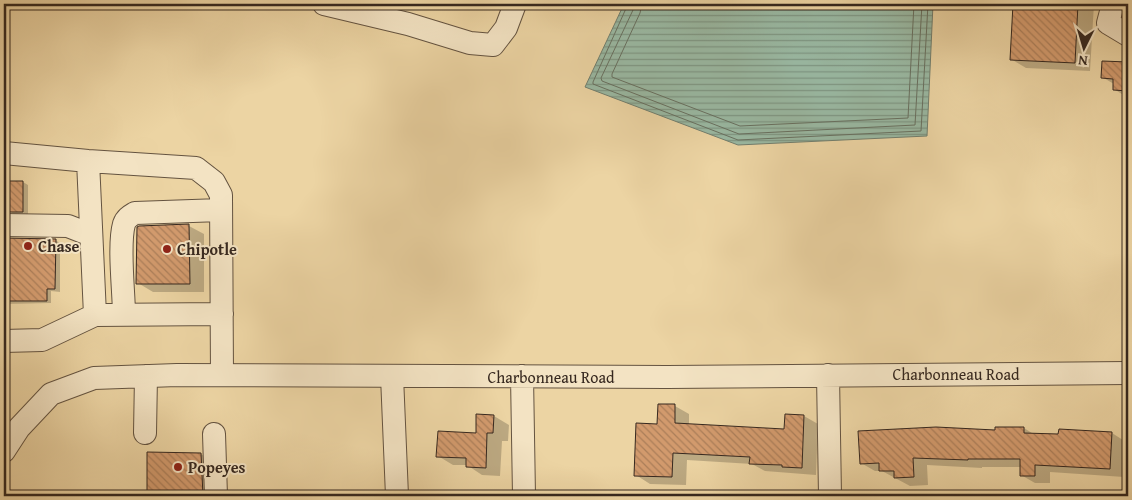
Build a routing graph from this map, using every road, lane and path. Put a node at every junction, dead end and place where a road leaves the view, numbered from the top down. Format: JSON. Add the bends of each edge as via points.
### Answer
{"nodes":[{"id":1,"x":324,"y":4,"type":"edge"},
{"id":2,"x":515,"y":4,"type":"edge"},
{"id":3,"x":1113,"y":4,"type":"edge"},
{"id":4,"x":1128,"y":35,"type":"edge"},
{"id":5,"x":4,"y":153,"type":"edge"},
{"id":6,"x":88,"y":161,"type":"junction"},
{"id":7,"x":221,"y":210,"type":"junction"},
{"id":8,"x":4,"y":225,"type":"edge"},
{"id":9,"x":91,"y":235,"type":"junction"},
{"id":10,"x":222,"y":314,"type":"junction"},
{"id":11,"x":94,"y":315,"type":"junction"},
{"id":12,"x":124,"y":315,"type":"junction"},
{"id":13,"x":4,"y":340,"type":"edge"},
{"id":14,"x":1128,"y":373,"type":"edge"},
{"id":15,"x":828,"y":375,"type":"junction"},
{"id":16,"x":146,"y":376,"type":"junction"},
{"id":17,"x":222,"y":376,"type":"junction"},
{"id":18,"x":392,"y":376,"type":"junction"},
{"id":19,"x":522,"y":376,"type":"junction"},
{"id":20,"x":145,"y":433,"type":"dead end"},
{"id":21,"x":214,"y":434,"type":"dead end"},
{"id":22,"x":4,"y":451,"type":"edge"},
{"id":23,"x":216,"y":496,"type":"edge"},
{"id":24,"x":397,"y":496,"type":"edge"},
{"id":25,"x":524,"y":496,"type":"edge"},
{"id":26,"x":830,"y":496,"type":"edge"}],
"edges":[{"from":1,"to":2,"type":"street","via":[[470,43],[493,46],[506,28]]},
{"from":3,"to":4,"type":"street","via":[[1108,23]]},
{"from":5,"to":6,"type":"street"},
{"from":6,"to":7,"type":"street","via":[[196,168],[214,182],[221,195]]},
{"from":6,"to":9,"type":"street"},
{"from":7,"to":10,"type":"street"},
{"from":7,"to":12,"type":"street","via":[[135,213],[128,216],[122,238]]},
{"from":8,"to":9,"type":"street","via":[[68,226]]},
{"from":9,"to":11,"type":"street"},
{"from":10,"to":12,"type":"street"},
{"from":10,"to":17,"type":"street"},
{"from":11,"to":12,"type":"street"},
{"from":11,"to":13,"type":"street","via":[[42,340]]},
{"from":14,"to":15,"type":"street","name":"Charbonneau Road"},
{"from":15,"to":19,"type":"street","name":"Charbonneau Road"},
{"from":15,"to":26,"type":"street"},
{"from":16,"to":17,"type":"street","name":"Charbonneau Road"},
{"from":16,"to":20,"type":"street"},
{"from":16,"to":22,"type":"street","name":"Charbonneau Road","via":[[94,378],[51,394],[19,428]]},
{"from":17,"to":18,"type":"street","name":"Charbonneau Road"},
{"from":18,"to":19,"type":"street","name":"Charbonneau Road"},
{"from":18,"to":24,"type":"street"},
{"from":19,"to":25,"type":"street"},
{"from":21,"to":23,"type":"street"}]}
